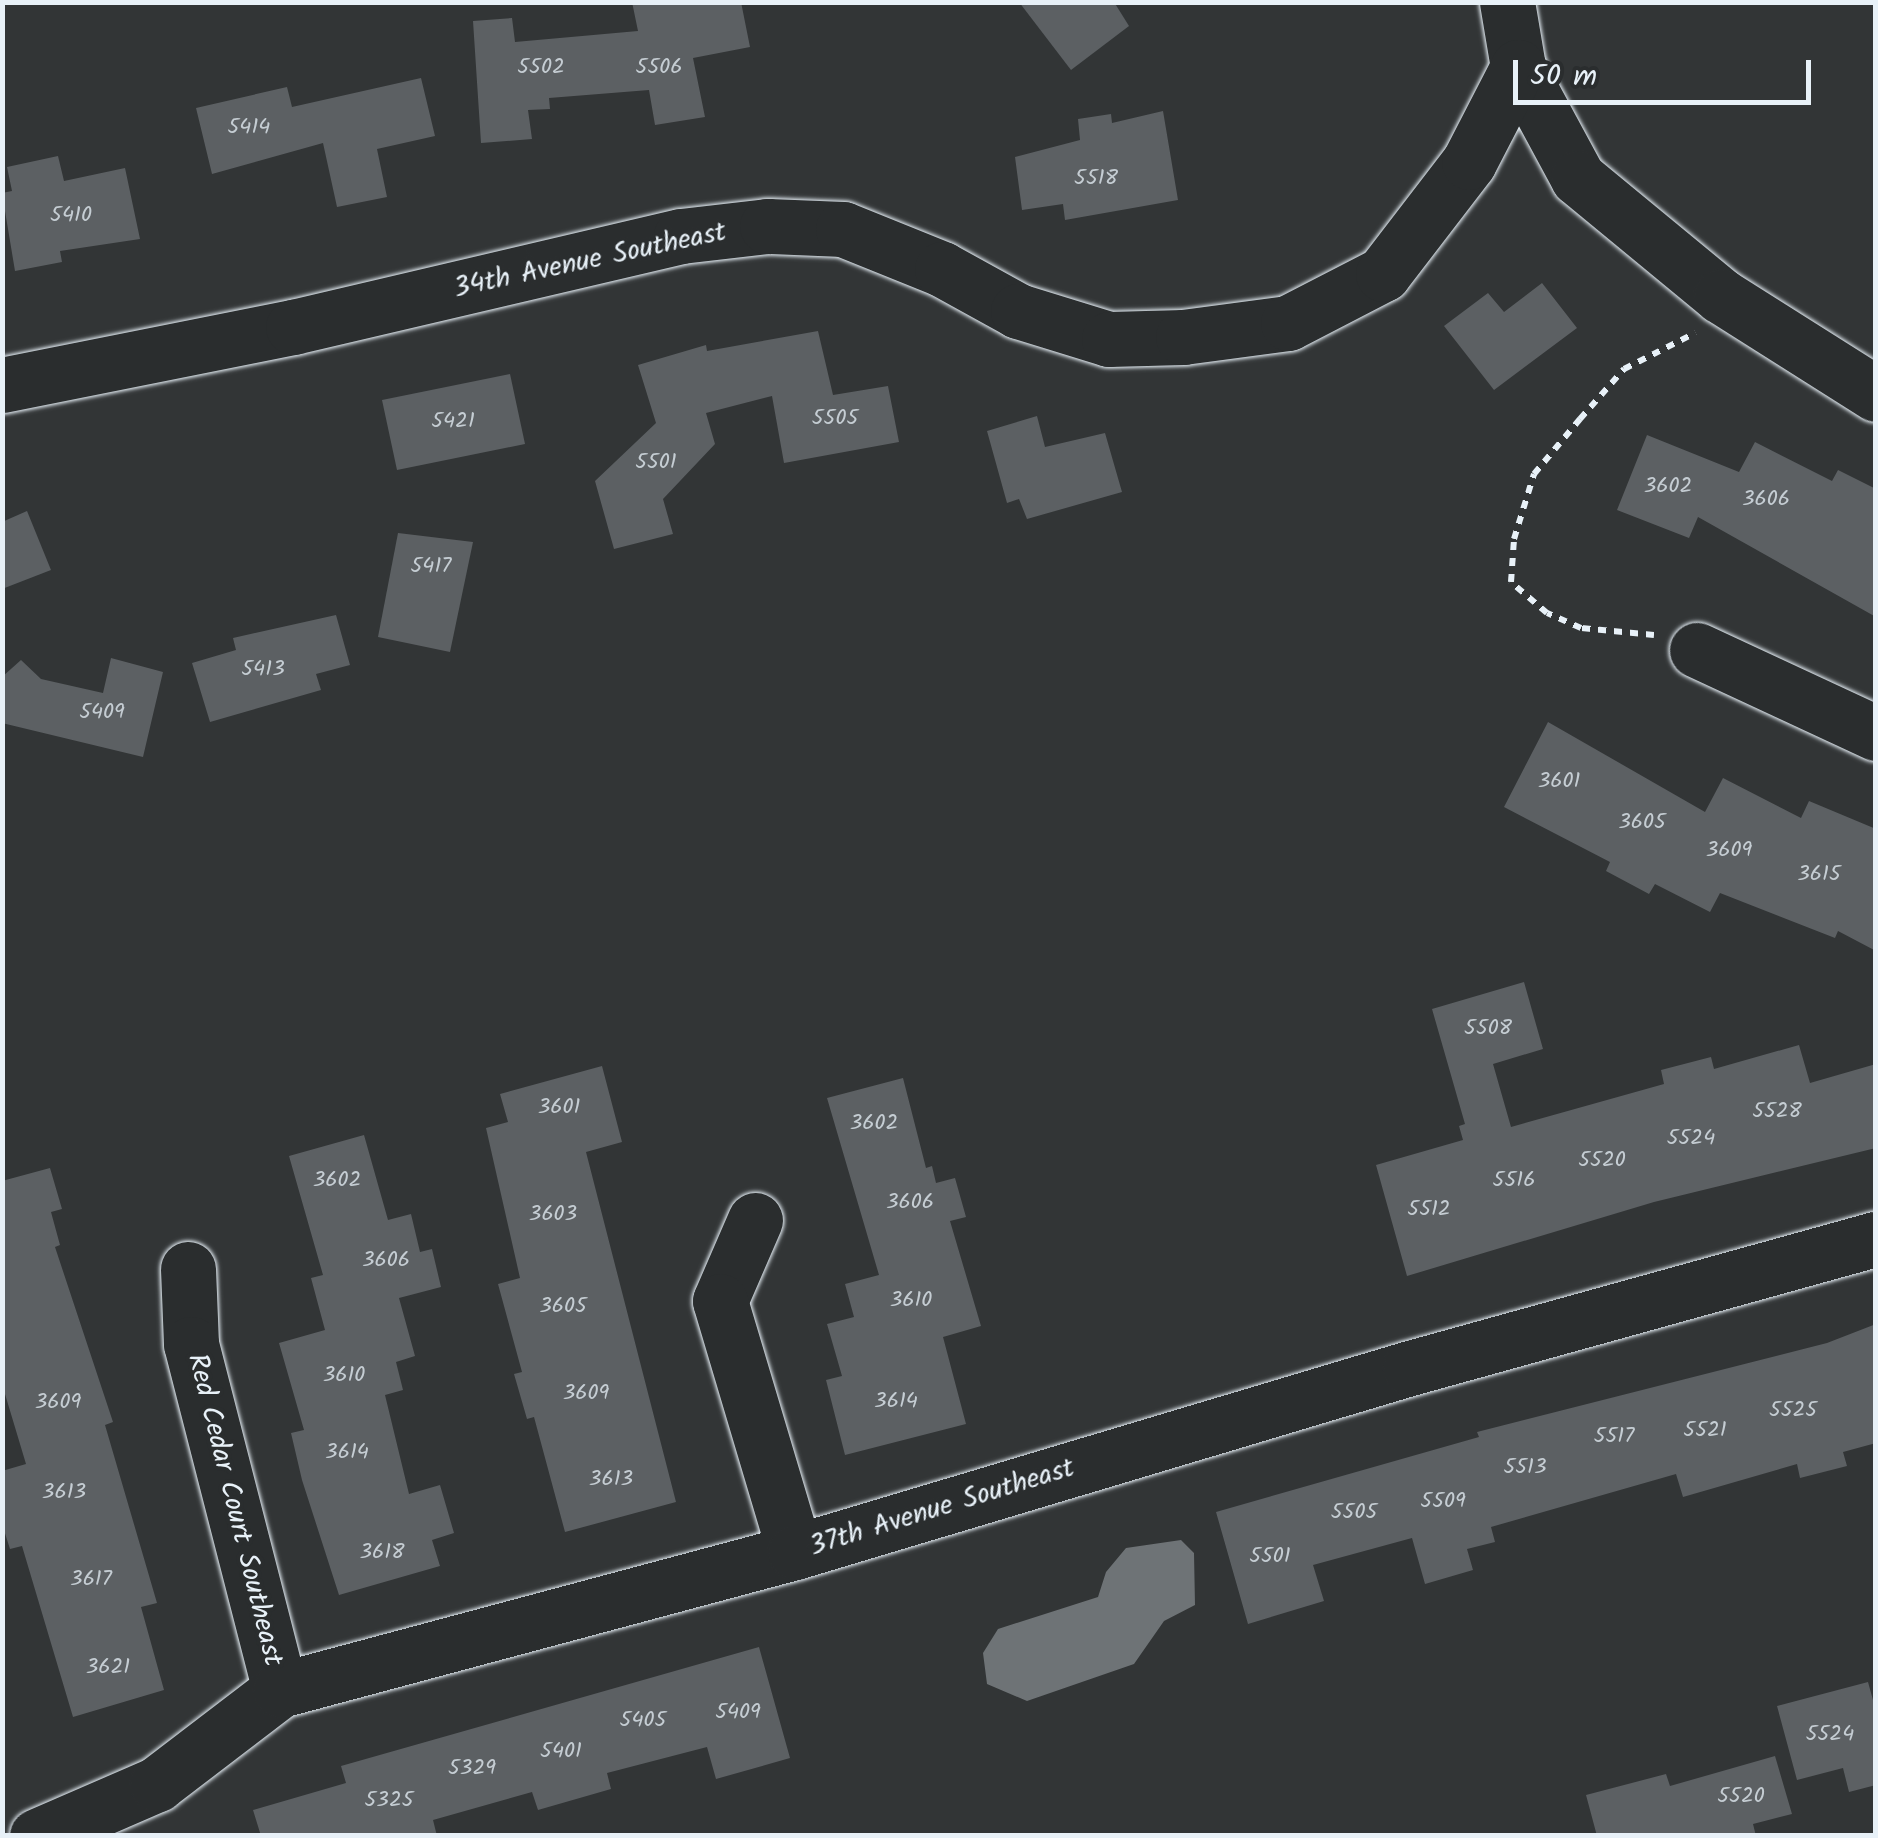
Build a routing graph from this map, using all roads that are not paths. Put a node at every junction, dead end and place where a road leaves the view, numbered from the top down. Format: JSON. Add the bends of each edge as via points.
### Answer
{"nodes":[{"id":1,"x":1507,"y":2,"type":"edge"},
{"id":2,"x":1518,"y":68,"type":"junction"},
{"id":3,"x":2,"y":385,"type":"edge"},
{"id":4,"x":1876,"y":394,"type":"edge"},
{"id":5,"x":1697,"y":650,"type":"road end"},
{"id":6,"x":1876,"y":732,"type":"edge"},
{"id":7,"x":755,"y":1220,"type":"dead end"},
{"id":8,"x":1876,"y":1239,"type":"edge"},
{"id":9,"x":188,"y":1269,"type":"dead end"},
{"id":10,"x":795,"y":1552,"type":"junction"},
{"id":11,"x":280,"y":1690,"type":"junction"},
{"id":12,"x":37,"y":1836,"type":"edge"}],
"edges":[{"from":1,"to":2,"type":"street"},
{"from":2,"to":3,"type":"street","name":"34th Avenue Southeast","via":[[1469,162],[1383,274],[1288,323],[1183,338],[1109,339],[1018,311],[942,269],[844,229],[767,226],[681,236],[293,327]]},
{"from":2,"to":4,"type":"street","via":[[1578,178],[1747,312]]},
{"from":5,"to":6,"type":"street"},
{"from":7,"to":10,"type":"street","via":[[720,1302]]},
{"from":8,"to":10,"type":"street","name":"37th Avenue Southeast","via":[[1410,1368]]},
{"from":9,"to":11,"type":"street","name":"Red Cedar Court Southeast","via":[[190,1344]]},
{"from":10,"to":11,"type":"street","name":"37th Avenue Southeast"},
{"from":11,"to":12,"type":"street","name":"37th Avenue Southeast","via":[[157,1784]]}]}
